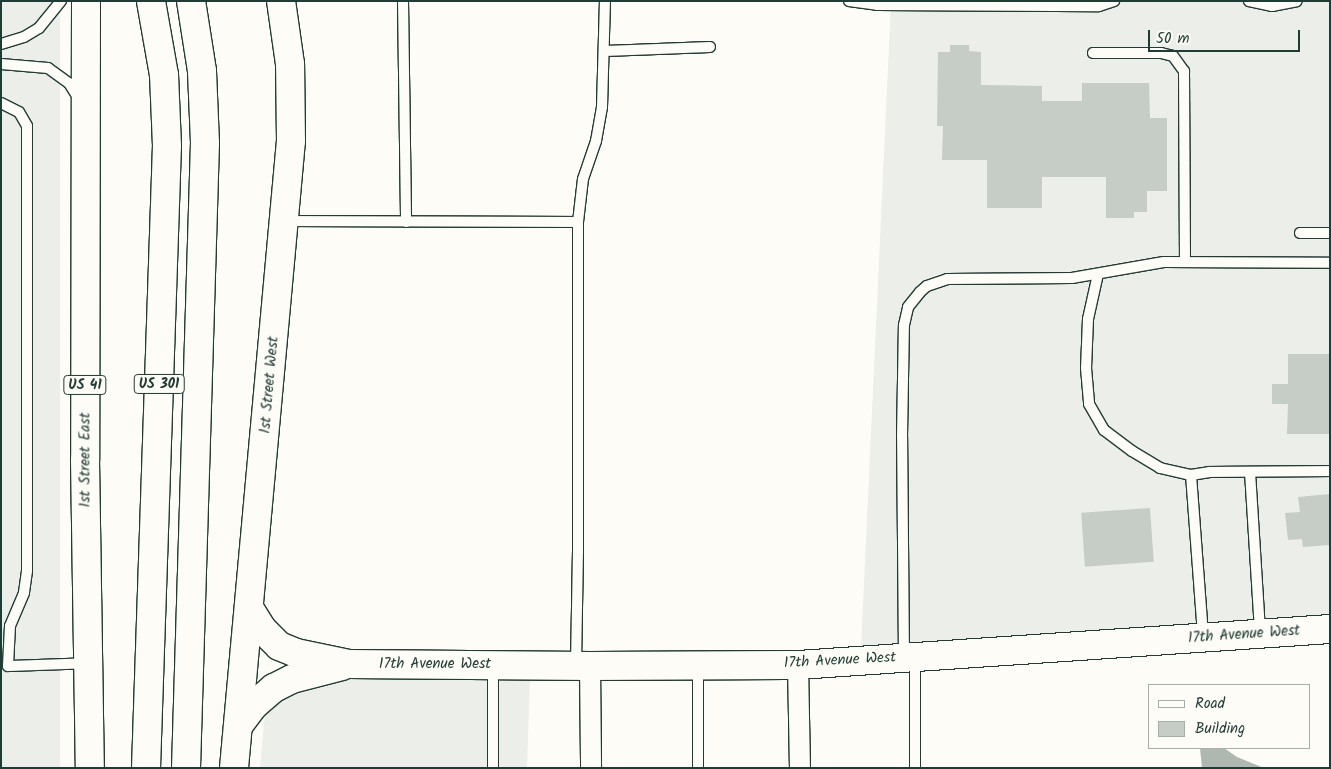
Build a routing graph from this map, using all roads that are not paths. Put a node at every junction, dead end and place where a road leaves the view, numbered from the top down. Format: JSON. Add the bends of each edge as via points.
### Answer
{"nodes":[{"id":1,"x":61,"y":1,"type":"edge"},
{"id":2,"x":86,"y":1,"type":"edge"},
{"id":3,"x":151,"y":1,"type":"edge"},
{"id":4,"x":191,"y":1,"type":"edge"},
{"id":5,"x":281,"y":1,"type":"edge"},
{"id":6,"x":403,"y":1,"type":"edge"},
{"id":7,"x":605,"y":1,"type":"edge"},
{"id":8,"x":849,"y":1,"type":"edge"},
{"id":9,"x":1114,"y":1,"type":"edge"},
{"id":10,"x":1249,"y":1,"type":"edge"},
{"id":11,"x":1297,"y":1,"type":"edge"},
{"id":12,"x":1,"y":44,"type":"edge"},
{"id":13,"x":710,"y":47,"type":"dead end"},
{"id":14,"x":605,"y":50,"type":"junction"},
{"id":15,"x":1094,"y":53,"type":"dead end"},
{"id":16,"x":1,"y":64,"type":"edge"},
{"id":17,"x":1,"y":103,"type":"edge"},
{"id":18,"x":86,"y":108,"type":"junction"},
{"id":19,"x":285,"y":221,"type":"junction"},
{"id":20,"x":406,"y":222,"type":"junction"},
{"id":21,"x":578,"y":222,"type":"junction"},
{"id":22,"x":1300,"y":233,"type":"dead end"},
{"id":23,"x":1330,"y":233,"type":"edge"},
{"id":24,"x":1185,"y":262,"type":"junction"},
{"id":25,"x":1330,"y":263,"type":"edge"},
{"id":26,"x":1098,"y":274,"type":"junction"},
{"id":27,"x":1330,"y":470,"type":"edge"},
{"id":28,"x":1250,"y":472,"type":"junction"},
{"id":29,"x":1191,"y":475,"type":"junction"},
{"id":30,"x":249,"y":608,"type":"junction"},
{"id":31,"x":1330,"y":629,"type":"edge"},
{"id":32,"x":1260,"y":633,"type":"junction"},
{"id":33,"x":1203,"y":637,"type":"junction"},
{"id":34,"x":909,"y":657,"type":"junction"},
{"id":35,"x":88,"y":663,"type":"junction"},
{"id":36,"x":349,"y":664,"type":"junction"},
{"id":37,"x":493,"y":665,"type":"junction"},
{"id":38,"x":798,"y":665,"type":"junction"},
{"id":39,"x":5,"y":666,"type":"edge"},
{"id":40,"x":583,"y":666,"type":"junction"},
{"id":41,"x":698,"y":666,"type":"junction"},
{"id":42,"x":238,"y":726,"type":"junction"},
{"id":43,"x":90,"y":768,"type":"edge"},
{"id":44,"x":146,"y":768,"type":"edge"},
{"id":45,"x":186,"y":768,"type":"edge"},
{"id":46,"x":234,"y":768,"type":"edge"},
{"id":47,"x":493,"y":768,"type":"edge"},
{"id":48,"x":591,"y":768,"type":"edge"},
{"id":49,"x":698,"y":768,"type":"edge"},
{"id":50,"x":800,"y":768,"type":"edge"},
{"id":51,"x":915,"y":768,"type":"edge"}],
"edges":[{"from":1,"to":12,"type":"lane","via":[[39,28]]},
{"from":2,"to":18,"type":"main road","name":"1st Street East","number":"US 41"},
{"from":3,"to":44,"type":"main road","number":"US 301","via":[[164,75],[167,146]]},
{"from":4,"to":45,"type":"main road","number":"US 301","via":[[202,71],[205,143]]},
{"from":5,"to":19,"type":"main road","name":"1st Street West","via":[[292,102]]},
{"from":6,"to":20,"type":"lane"},
{"from":7,"to":14,"type":"lane"},
{"from":8,"to":9,"type":"lane","via":[[877,5],[1099,6]]},
{"from":10,"to":11,"type":"lane","via":[[1272,6]]},
{"from":13,"to":14,"type":"lane"},
{"from":14,"to":21,"type":"lane","via":[[600,123],[583,179]]},
{"from":15,"to":24,"type":"lane","via":[[1161,53],[1173,56],[1184,71]]},
{"from":16,"to":18,"type":"lane","via":[[48,68],[69,83]]},
{"from":17,"to":39,"type":"lane","via":[[19,112],[27,126],[28,168],[28,571],[24,593],[10,626]]},
{"from":18,"to":35,"type":"main road","name":"1st Street East","number":"US 41"},
{"from":19,"to":20,"type":"lane"},
{"from":19,"to":30,"type":"main road","name":"1st Street West"},
{"from":20,"to":21,"type":"lane"},
{"from":21,"to":40,"type":"lane","via":[[578,552]]},
{"from":22,"to":23,"type":"lane"},
{"from":24,"to":25,"type":"lane"},
{"from":24,"to":26,"type":"lane","via":[[1164,262]]},
{"from":26,"to":29,"type":"lane","via":[[1088,319],[1086,368],[1089,404],[1104,430],[1132,451],[1160,468]]},
{"from":26,"to":34,"type":"lane","via":[[1072,278],[947,279],[927,286],[908,307],[904,325],[902,436]]},
{"from":27,"to":28,"type":"lane"},
{"from":28,"to":29,"type":"lane"},
{"from":28,"to":32,"type":"lane"},
{"from":29,"to":33,"type":"lane"},
{"from":30,"to":36,"type":"main road","name":"17th Avenue West","via":[[262,629],[279,646],[296,653]]},
{"from":30,"to":42,"type":"main road","name":"1st Street West"},
{"from":31,"to":32,"type":"main road","name":"17th Avenue West"},
{"from":32,"to":33,"type":"main road","name":"17th Avenue West"},
{"from":33,"to":34,"type":"main road","name":"17th Avenue West"},
{"from":34,"to":38,"type":"main road","name":"17th Avenue West"},
{"from":34,"to":51,"type":"lane"},
{"from":35,"to":39,"type":"lane"},
{"from":35,"to":43,"type":"main road","name":"1st Street East","number":"US 41"},
{"from":36,"to":37,"type":"main road","name":"17th Avenue West"},
{"from":36,"to":42,"type":"main road","name":"17th Avenue West","via":[[282,683],[262,697]]},
{"from":37,"to":40,"type":"main road","name":"17th Avenue West"},
{"from":37,"to":47,"type":"lane"},
{"from":38,"to":41,"type":"main road","name":"17th Avenue West"},
{"from":38,"to":50,"type":"street"},
{"from":40,"to":41,"type":"main road","name":"17th Avenue West"},
{"from":40,"to":48,"type":"street"},
{"from":41,"to":49,"type":"lane"},
{"from":42,"to":46,"type":"main road","name":"1st Street West"}]}
